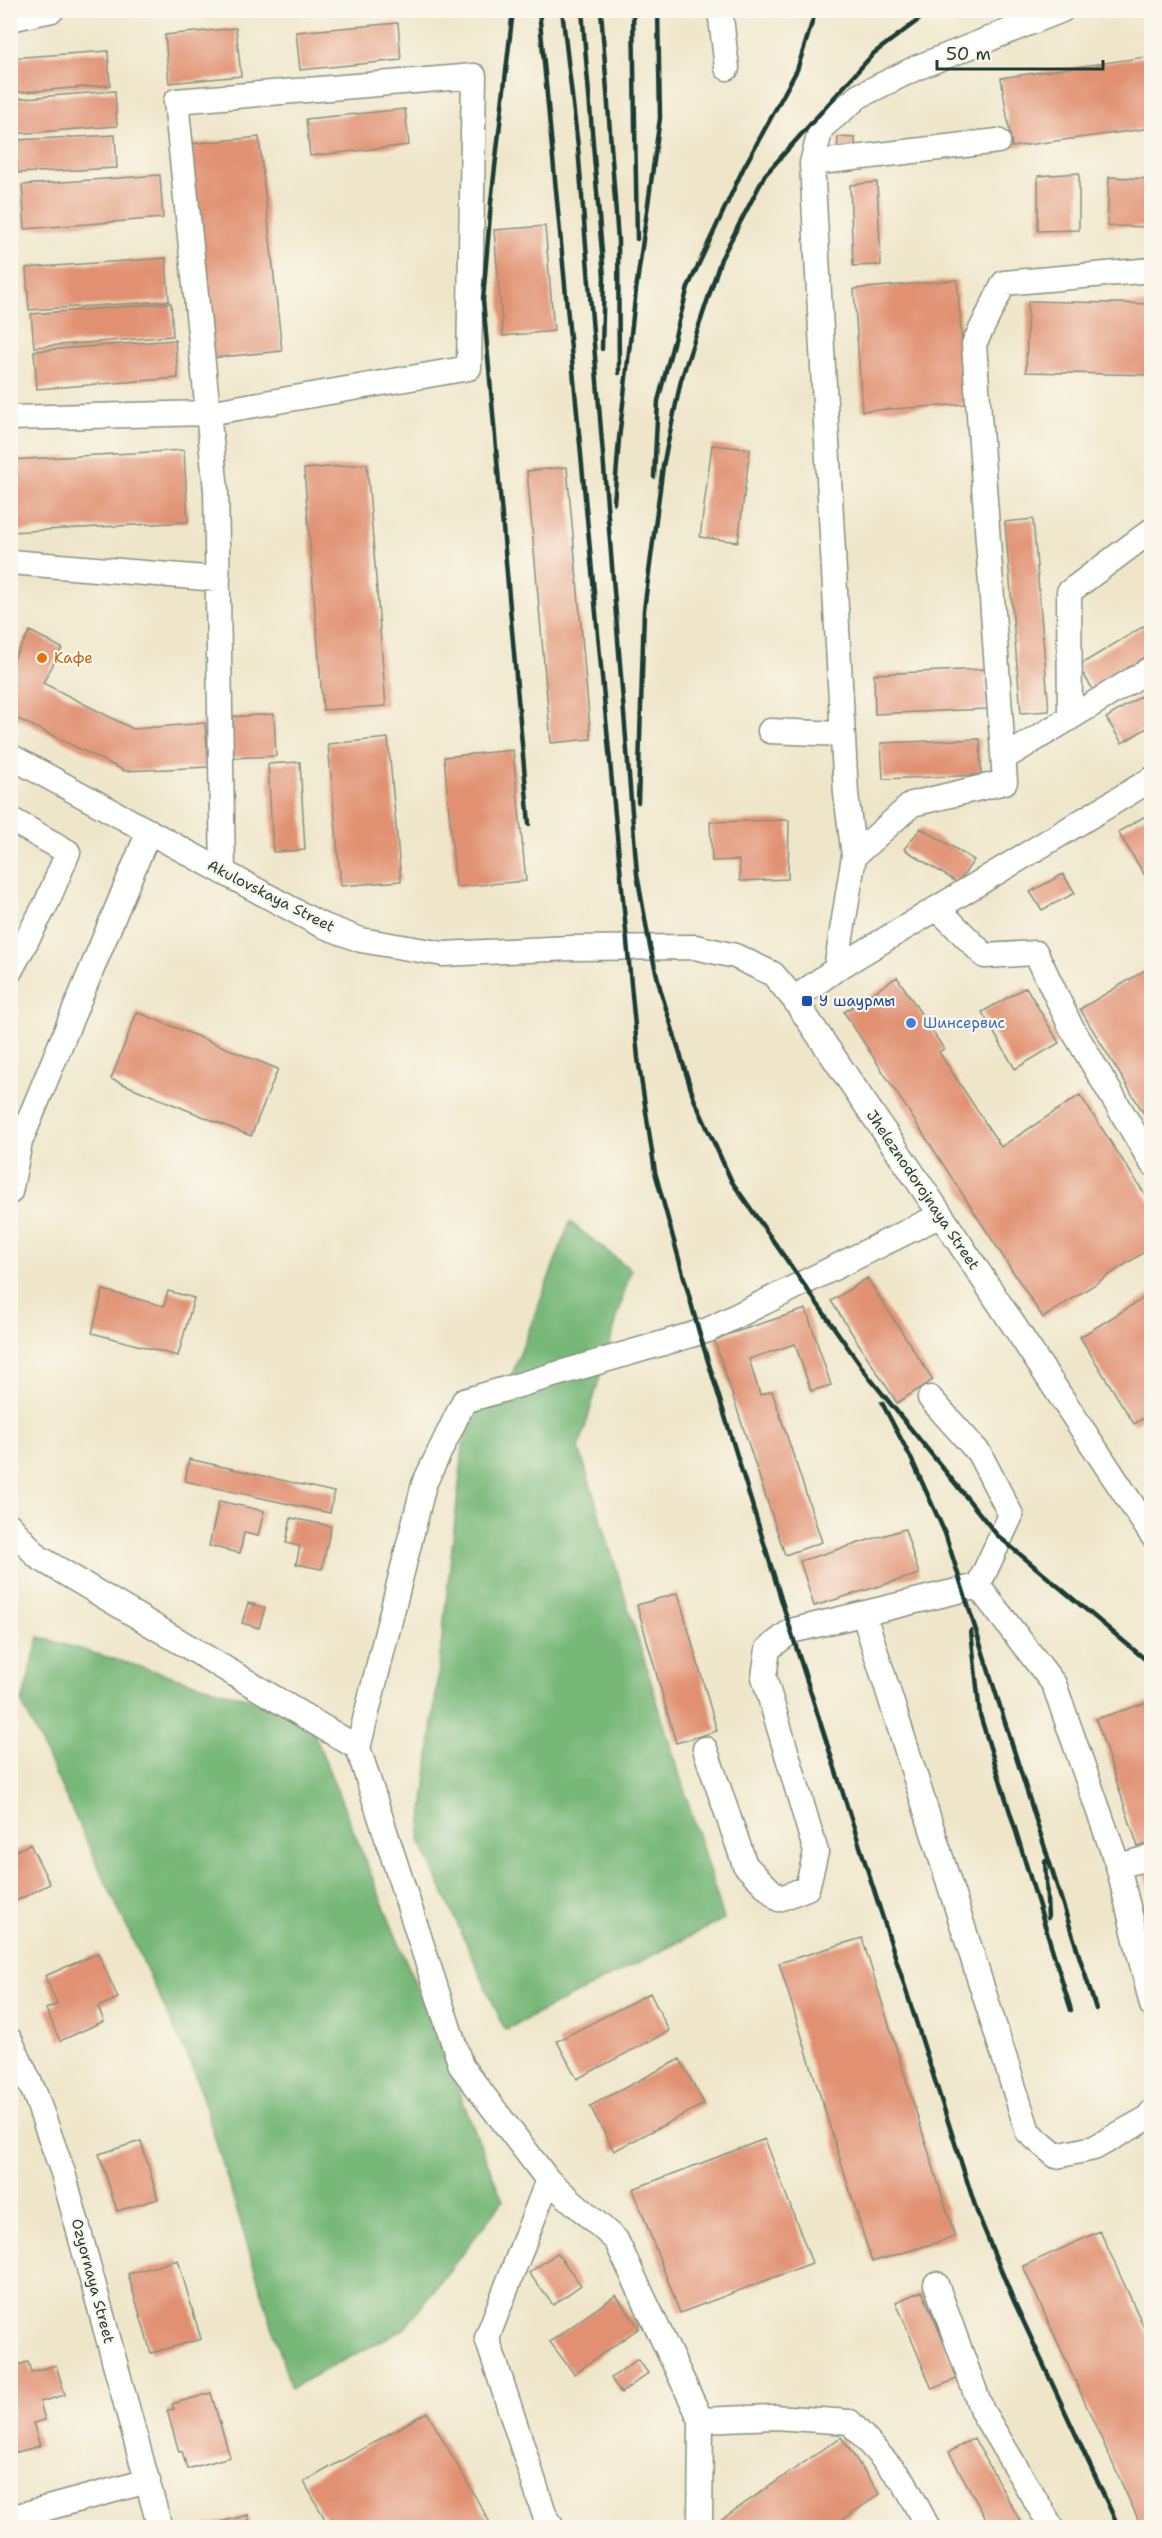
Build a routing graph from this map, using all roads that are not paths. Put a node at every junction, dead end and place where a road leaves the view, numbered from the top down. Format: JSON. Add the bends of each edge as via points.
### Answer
{"nodes":[{"id":1,"x":52,"y":10,"type":"edge"},
{"id":2,"x":720,"y":10,"type":"edge"},
{"id":3,"x":1062,"y":10,"type":"edge"},
{"id":4,"x":10,"y":19,"type":"edge"},
{"id":5,"x":727,"y":68,"type":"dead end"},
{"id":6,"x":998,"y":141,"type":"dead end"},
{"id":7,"x":813,"y":163,"type":"junction"},
{"id":8,"x":1152,"y":270,"type":"edge"},
{"id":9,"x":208,"y":413,"type":"junction"},
{"id":10,"x":10,"y":418,"type":"edge"},
{"id":11,"x":1152,"y":530,"type":"edge"},
{"id":12,"x":10,"y":562,"type":"edge"},
{"id":13,"x":218,"y":579,"type":"junction"},
{"id":14,"x":1152,"y":668,"type":"edge"},
{"id":15,"x":1070,"y":718,"type":"junction"},
{"id":16,"x":770,"y":731,"type":"dead end"},
{"id":17,"x":842,"y":734,"type":"junction"},
{"id":18,"x":10,"y":756,"type":"edge"},
{"id":19,"x":1004,"y":758,"type":"junction"},
{"id":20,"x":1152,"y":779,"type":"edge"},
{"id":21,"x":10,"y":819,"type":"edge"},
{"id":22,"x":149,"y":831,"type":"junction"},
{"id":23,"x":854,"y":856,"type":"junction"},
{"id":24,"x":224,"y":872,"type":"junction"},
{"id":25,"x":938,"y":909,"type":"junction"},
{"id":26,"x":628,"y":947,"type":"joint"},
{"id":27,"x":836,"y":969,"type":"junction"},
{"id":28,"x":10,"y":971,"type":"edge"},
{"id":29,"x":794,"y":999,"type":"junction"},
{"id":30,"x":1152,"y":1163,"type":"edge"},
{"id":31,"x":10,"y":1192,"type":"edge"},
{"id":32,"x":941,"y":1215,"type":"junction"},
{"id":33,"x":930,"y":1398,"type":"dead end"},
{"id":34,"x":10,"y":1526,"type":"edge"},
{"id":35,"x":1152,"y":1535,"type":"edge"},
{"id":36,"x":978,"y":1586,"type":"junction"},
{"id":37,"x":864,"y":1614,"type":"junction"},
{"id":38,"x":358,"y":1748,"type":"junction"},
{"id":39,"x":705,"y":1749,"type":"dead end"},
{"id":40,"x":1152,"y":1857,"type":"edge"},
{"id":41,"x":1118,"y":1866,"type":"junction"},
{"id":42,"x":1152,"y":2005,"type":"edge"},
{"id":43,"x":10,"y":2040,"type":"edge"},
{"id":44,"x":1152,"y":2112,"type":"edge"},
{"id":45,"x":548,"y":2180,"type":"junction"},
{"id":46,"x":936,"y":2284,"type":"dead end"},
{"id":47,"x":701,"y":2420,"type":"junction"},
{"id":48,"x":148,"y":2481,"type":"junction"},
{"id":49,"x":10,"y":2518,"type":"edge"},
{"id":50,"x":160,"y":2528,"type":"edge"},
{"id":51,"x":553,"y":2528,"type":"edge"},
{"id":52,"x":699,"y":2528,"type":"edge"},
{"id":53,"x":928,"y":2528,"type":"edge"},
{"id":54,"x":1052,"y":2528,"type":"edge"}],
"edges":[{"from":1,"to":4,"type":"street"},
{"from":2,"to":5,"type":"street"},
{"from":3,"to":7,"type":"street","via":[[916,68],[859,96],[821,128]]},
{"from":6,"to":7,"type":"street"},
{"from":7,"to":17,"type":"street"},
{"from":8,"to":19,"type":"street","via":[[1004,283],[974,344]]},
{"from":9,"to":9,"type":"street","via":[[176,100],[474,76],[469,368]]},
{"from":9,"to":10,"type":"street"},
{"from":9,"to":13,"type":"street","via":[[216,490]]},
{"from":11,"to":15,"type":"street","via":[[1069,592]]},
{"from":12,"to":13,"type":"street"},
{"from":13,"to":24,"type":"street"},
{"from":14,"to":15,"type":"street"},
{"from":15,"to":19,"type":"street"},
{"from":16,"to":17,"type":"street"},
{"from":17,"to":23,"type":"street"},
{"from":18,"to":22,"type":"street","name":"Akulovskaya Street"},
{"from":19,"to":23,"type":"street","via":[[1005,782],[912,804]]},
{"from":20,"to":25,"type":"street"},
{"from":21,"to":28,"type":"street","via":[[68,852],[47,902]]},
{"from":22,"to":24,"type":"street","name":"Akulovskaya Street"},
{"from":22,"to":31,"type":"street","via":[[20,1142]]},
{"from":23,"to":27,"type":"street"},
{"from":24,"to":26,"type":"street","name":"Akulovskaya Street","via":[[319,924],[361,940],[400,948],[443,954]]},
{"from":25,"to":27,"type":"street"},
{"from":25,"to":30,"type":"street","via":[[985,956],[1036,953],[1070,1025]]},
{"from":26,"to":29,"type":"street","name":"Jheleznodorojnaya Street","via":[[695,947],[735,956],[773,974]]},
{"from":27,"to":29,"type":"street"},
{"from":29,"to":32,"type":"street","name":"Jheleznodorojnaya Street"},
{"from":32,"to":35,"type":"street","name":"Jheleznodorojnaya Street"},
{"from":32,"to":38,"type":"street","via":[[708,1329],[464,1401],[424,1484]]},
{"from":33,"to":36,"type":"street","via":[[979,1453],[1011,1515]]},
{"from":34,"to":38,"type":"street","via":[[38,1557]]},
{"from":36,"to":37,"type":"street"},
{"from":36,"to":41,"type":"street","via":[[1054,1684]]},
{"from":37,"to":39,"type":"street","via":[[791,1630],[768,1650],[764,1677],[816,1852],[807,1888],[779,1899],[745,1865]]},
{"from":37,"to":44,"type":"street","via":[[1028,2132],[1056,2156],[1094,2148]]},
{"from":38,"to":45,"type":"street","via":[[461,2066]]},
{"from":40,"to":41,"type":"street"},
{"from":41,"to":42,"type":"street"},
{"from":43,"to":48,"type":"street","name":"Ozyornaya Street","via":[[35,2094],[63,2173]]},
{"from":45,"to":47,"type":"street","via":[[616,2240]]},
{"from":45,"to":51,"type":"street","via":[[487,2338],[545,2516]]},
{"from":46,"to":54,"type":"street","via":[[982,2411]]},
{"from":47,"to":52,"type":"street"},
{"from":47,"to":53,"type":"street","via":[[774,2417],[849,2422],[904,2482]]},
{"from":48,"to":49,"type":"street"},
{"from":48,"to":50,"type":"street","name":"Ozyornaya Street"}]}
